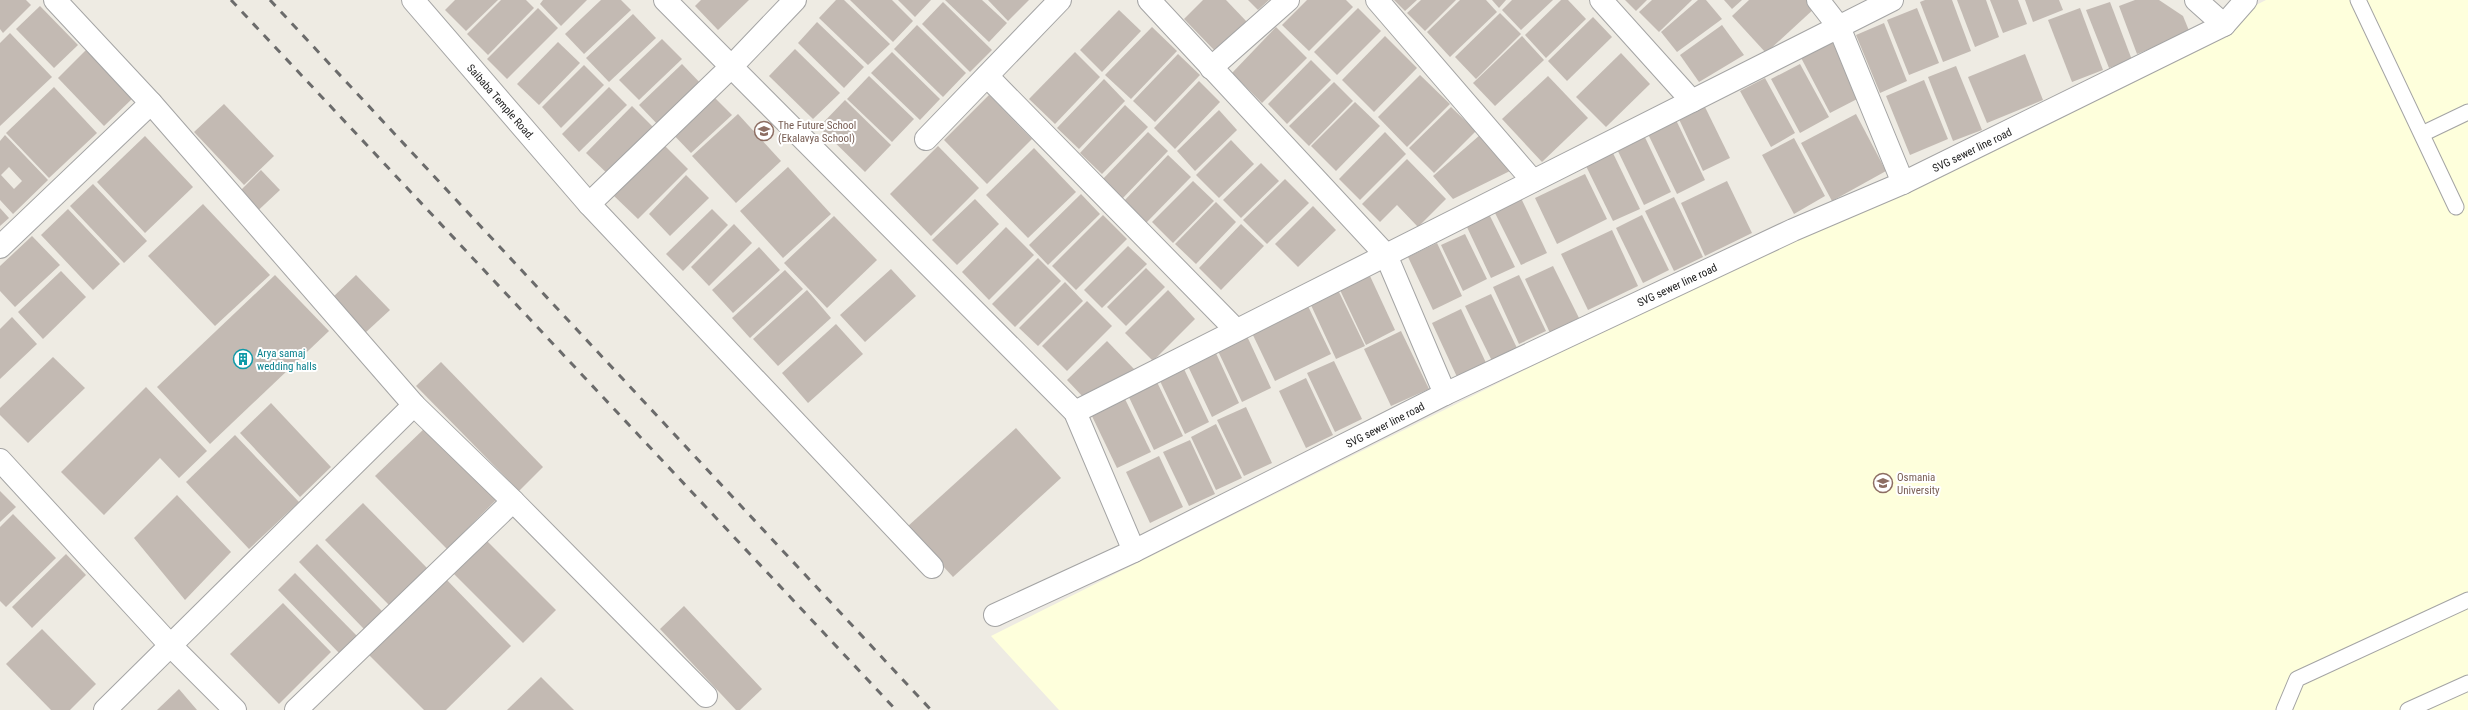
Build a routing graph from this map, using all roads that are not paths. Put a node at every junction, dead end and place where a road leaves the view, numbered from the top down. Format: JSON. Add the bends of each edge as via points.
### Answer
{"nodes":[{"id":1,"x":54,"y":0,"type":"edge"},
{"id":2,"x":413,"y":0,"type":"edge"},
{"id":3,"x":665,"y":0,"type":"edge"},
{"id":4,"x":795,"y":0,"type":"edge"},
{"id":5,"x":1060,"y":0,"type":"edge"},
{"id":6,"x":1149,"y":0,"type":"edge"},
{"id":7,"x":1288,"y":0,"type":"edge"},
{"id":8,"x":1377,"y":0,"type":"edge"},
{"id":9,"x":1601,"y":0,"type":"edge"},
{"id":10,"x":1818,"y":0,"type":"edge"},
{"id":11,"x":1892,"y":0,"type":"edge"},
{"id":12,"x":2196,"y":0,"type":"edge"},
{"id":13,"x":2246,"y":0,"type":"edge"},
{"id":14,"x":2358,"y":0,"type":"edge"},
{"id":15,"x":2224,"y":25,"type":"junction"},
{"id":16,"x":1839,"y":27,"type":"junction"},
{"id":17,"x":731,"y":67,"type":"junction"},
{"id":18,"x":1212,"y":68,"type":"junction"},
{"id":19,"x":987,"y":76,"type":"junction"},
{"id":20,"x":1692,"y":100,"type":"junction"},
{"id":21,"x":151,"y":103,"type":"junction"},
{"id":22,"x":2468,"y":112,"type":"edge"},
{"id":23,"x":2422,"y":134,"type":"junction"},
{"id":24,"x":926,"y":139,"type":"dead end"},
{"id":25,"x":1533,"y":181,"type":"junction"},
{"id":26,"x":1903,"y":183,"type":"junction"},
{"id":27,"x":589,"y":204,"type":"junction"},
{"id":28,"x":2456,"y":207,"type":"dead end"},
{"id":29,"x":0,"y":247,"type":"edge"},
{"id":30,"x":1386,"y":255,"type":"junction"},
{"id":31,"x":1236,"y":330,"type":"junction"},
{"id":32,"x":1445,"y":394,"type":"junction"},
{"id":33,"x":414,"y":405,"type":"junction"},
{"id":34,"x":1075,"y":412,"type":"junction"},
{"id":35,"x":0,"y":460,"type":"edge"},
{"id":36,"x":513,"y":501,"type":"junction"},
{"id":37,"x":1134,"y":551,"type":"junction"},
{"id":38,"x":932,"y":567,"type":"dead end"},
{"id":39,"x":2468,"y":600,"type":"edge"},
{"id":40,"x":995,"y":615,"type":"dead end"},
{"id":41,"x":171,"y":646,"type":"junction"},
{"id":42,"x":2468,"y":683,"type":"edge"},
{"id":43,"x":706,"y":696,"type":"dead end"},
{"id":44,"x":105,"y":710,"type":"edge"},
{"id":45,"x":235,"y":710,"type":"edge"},
{"id":46,"x":296,"y":710,"type":"edge"},
{"id":47,"x":2284,"y":710,"type":"edge"},
{"id":48,"x":2408,"y":710,"type":"edge"}],
"edges":[{"from":1,"to":21,"type":"street"},
{"from":2,"to":27,"type":"street","name":"Saibaba Temple Road."},
{"from":3,"to":17,"type":"street"},
{"from":4,"to":17,"type":"street"},
{"from":5,"to":19,"type":"street"},
{"from":6,"to":18,"type":"street"},
{"from":7,"to":18,"type":"street"},
{"from":8,"to":25,"type":"street"},
{"from":9,"to":20,"type":"street"},
{"from":10,"to":16,"type":"street"},
{"from":11,"to":16,"type":"street"},
{"from":12,"to":15,"type":"street"},
{"from":13,"to":15,"type":"street"},
{"from":14,"to":23,"type":"lane"},
{"from":15,"to":26,"type":"street","name":"SVG sewer line road"},
{"from":16,"to":20,"type":"street"},
{"from":16,"to":26,"type":"street"},
{"from":17,"to":27,"type":"street"},
{"from":17,"to":34,"type":"street"},
{"from":18,"to":30,"type":"street"},
{"from":19,"to":24,"type":"street"},
{"from":19,"to":31,"type":"street"},
{"from":20,"to":25,"type":"street"},
{"from":21,"to":29,"type":"street"},
{"from":21,"to":33,"type":"street"},
{"from":22,"to":23,"type":"lane"},
{"from":23,"to":28,"type":"lane"},
{"from":25,"to":30,"type":"street"},
{"from":26,"to":32,"type":"street","name":"SVG sewer line road","via":[[1793,230]]},
{"from":27,"to":38,"type":"street","name":"Saibaba Temple Road."},
{"from":30,"to":31,"type":"street"},
{"from":30,"to":32,"type":"street"},
{"from":31,"to":34,"type":"street"},
{"from":32,"to":37,"type":"street","name":"SVG sewer line road"},
{"from":33,"to":36,"type":"street"},
{"from":33,"to":41,"type":"street"},
{"from":34,"to":37,"type":"street"},
{"from":35,"to":41,"type":"street"},
{"from":36,"to":43,"type":"street"},
{"from":36,"to":46,"type":"street"},
{"from":37,"to":40,"type":"street","name":"SVG sewer line road"},
{"from":39,"to":47,"type":"lane","via":[[2298,679]]},
{"from":41,"to":44,"type":"street"},
{"from":41,"to":45,"type":"street"},
{"from":42,"to":48,"type":"lane"}]}
